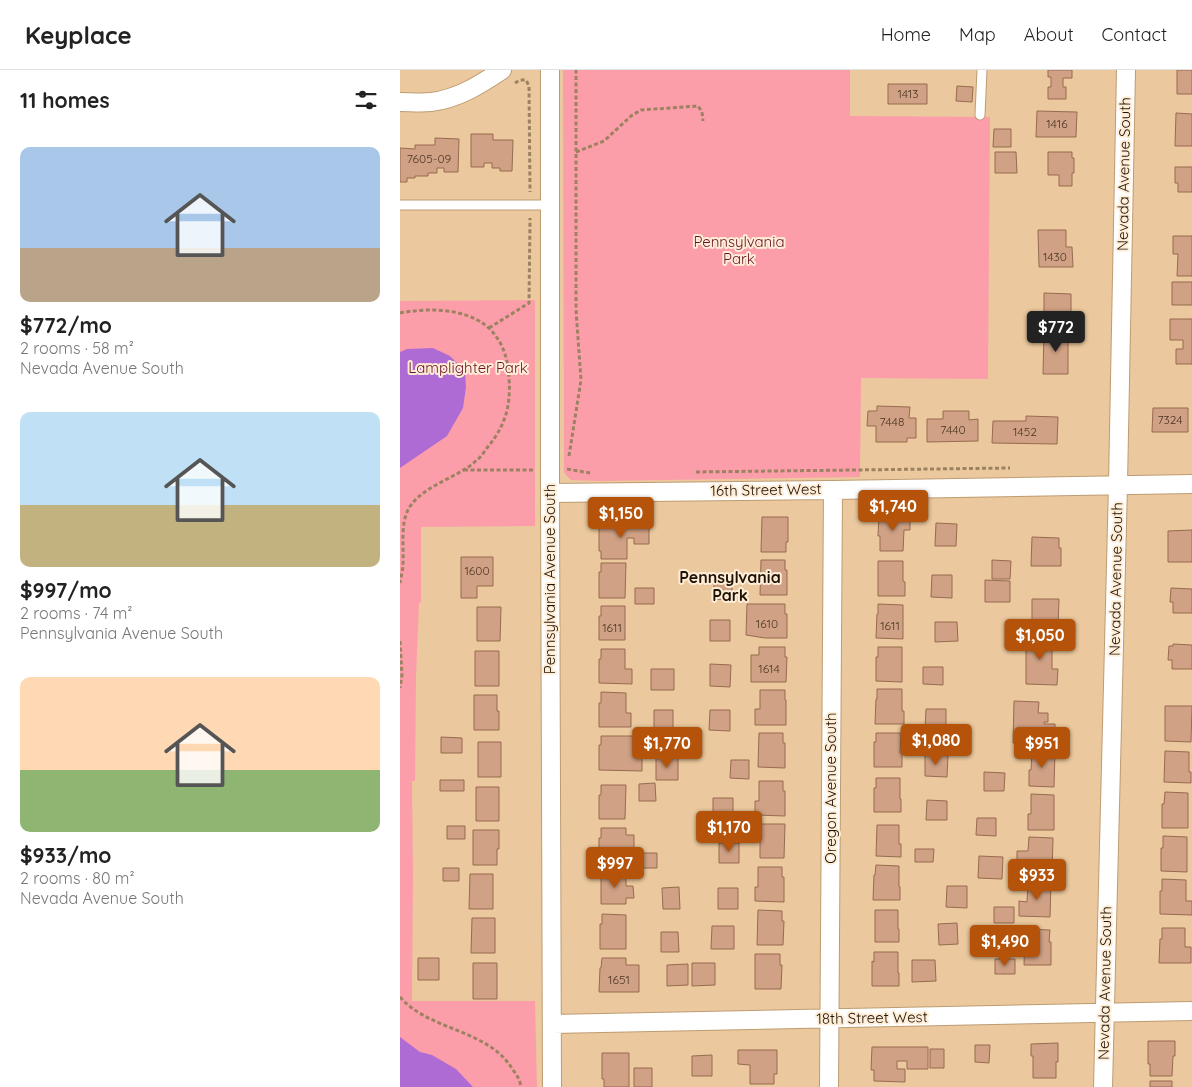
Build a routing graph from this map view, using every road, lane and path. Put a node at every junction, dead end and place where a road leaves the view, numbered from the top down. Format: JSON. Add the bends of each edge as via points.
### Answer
{"nodes":[{"id":1,"x":502,"y":70,"type":"edge"},
{"id":2,"x":550,"y":70,"type":"edge"},
{"id":3,"x":576,"y":70,"type":"edge"},
{"id":4,"x":982,"y":70,"type":"edge"},
{"id":5,"x":1126,"y":70,"type":"edge"},
{"id":6,"x":512,"y":85,"type":"dead end"},
{"id":7,"x":400,"y":102,"type":"edge"},
{"id":8,"x":980,"y":116,"type":"dead end"},
{"id":9,"x":703,"y":121,"type":"dead end"},
{"id":10,"x":576,"y":152,"type":"junction"},
{"id":11,"x":401,"y":204,"type":"edge"},
{"id":12,"x":530,"y":205,"type":"junction"},
{"id":13,"x":550,"y":205,"type":"junction"},
{"id":14,"x":400,"y":313,"type":"edge"},
{"id":15,"x":489,"y":328,"type":"junction"},
{"id":16,"x":1012,"y":468,"type":"dead end"},
{"id":17,"x":463,"y":470,"type":"junction"},
{"id":18,"x":535,"y":470,"type":"dead end"},
{"id":19,"x":690,"y":472,"type":"dead end"},
{"id":20,"x":597,"y":473,"type":"dead end"},
{"id":21,"x":1118,"y":484,"type":"junction"},
{"id":22,"x":1192,"y":484,"type":"edge"},
{"id":23,"x":833,"y":490,"type":"junction"},
{"id":24,"x":550,"y":492,"type":"junction"},
{"id":25,"x":400,"y":582,"type":"edge"},
{"id":26,"x":400,"y":641,"type":"edge"},
{"id":27,"x":400,"y":688,"type":"edge"},
{"id":28,"x":400,"y":997,"type":"edge"},
{"id":29,"x":1192,"y":1011,"type":"edge"},
{"id":30,"x":1104,"y":1012,"type":"junction"},
{"id":31,"x":829,"y":1018,"type":"junction"},
{"id":32,"x":552,"y":1024,"type":"junction"},
{"id":33,"x":522,"y":1087,"type":"edge"},
{"id":34,"x":552,"y":1087,"type":"edge"},
{"id":35,"x":829,"y":1087,"type":"edge"},
{"id":36,"x":1103,"y":1087,"type":"edge"}],
"edges":[{"from":1,"to":7,"type":"street","via":[[480,85],[445,100]]},
{"from":2,"to":13,"type":"street","name":"Pennsylvania Avenue South"},
{"from":3,"to":10,"type":"path"},
{"from":4,"to":8,"type":"lane"},
{"from":5,"to":21,"type":"street","name":"Nevada Avenue South"},
{"from":6,"to":12,"type":"path","via":[[526,80],[529,86]]},
{"from":9,"to":10,"type":"path","via":[[698,106],[641,110],[604,141]]},
{"from":10,"to":20,"type":"path","via":[[576,310],[581,380],[567,470]]},
{"from":11,"to":12,"type":"lane"},
{"from":12,"to":13,"type":"lane"},
{"from":12,"to":15,"type":"path","via":[[529,303]]},
{"from":13,"to":24,"type":"street","name":"Pennsylvania Avenue South"},
{"from":14,"to":15,"type":"path","via":[[442,310],[476,319]]},
{"from":15,"to":17,"type":"path","via":[[504,351],[509,370],[509,405],[498,435],[477,460]]},
{"from":16,"to":19,"type":"path"},
{"from":17,"to":18,"type":"path"},
{"from":17,"to":25,"type":"path","via":[[423,494],[407,510],[402,528]]},
{"from":21,"to":22,"type":"street","name":"16th Street West"},
{"from":21,"to":23,"type":"street","name":"16th Street West"},
{"from":21,"to":30,"type":"street","name":"Nevada Avenue South"},
{"from":23,"to":24,"type":"street","name":"16th Street West"},
{"from":23,"to":31,"type":"street","name":"Oregon Avenue South"},
{"from":24,"to":32,"type":"street","name":"Pennsylvania Avenue South"},
{"from":26,"to":27,"type":"path"},
{"from":28,"to":33,"type":"path","via":[[414,1010],[493,1047],[510,1064]]},
{"from":29,"to":30,"type":"street","name":"18th Street West"},
{"from":30,"to":31,"type":"street","name":"18th Street West"},
{"from":30,"to":36,"type":"street","name":"Nevada Avenue South"},
{"from":31,"to":32,"type":"street","name":"18th Street West"},
{"from":31,"to":35,"type":"street","name":"Oregon Avenue South"},
{"from":32,"to":34,"type":"street","name":"Pennsylvania Avenue South"}]}
